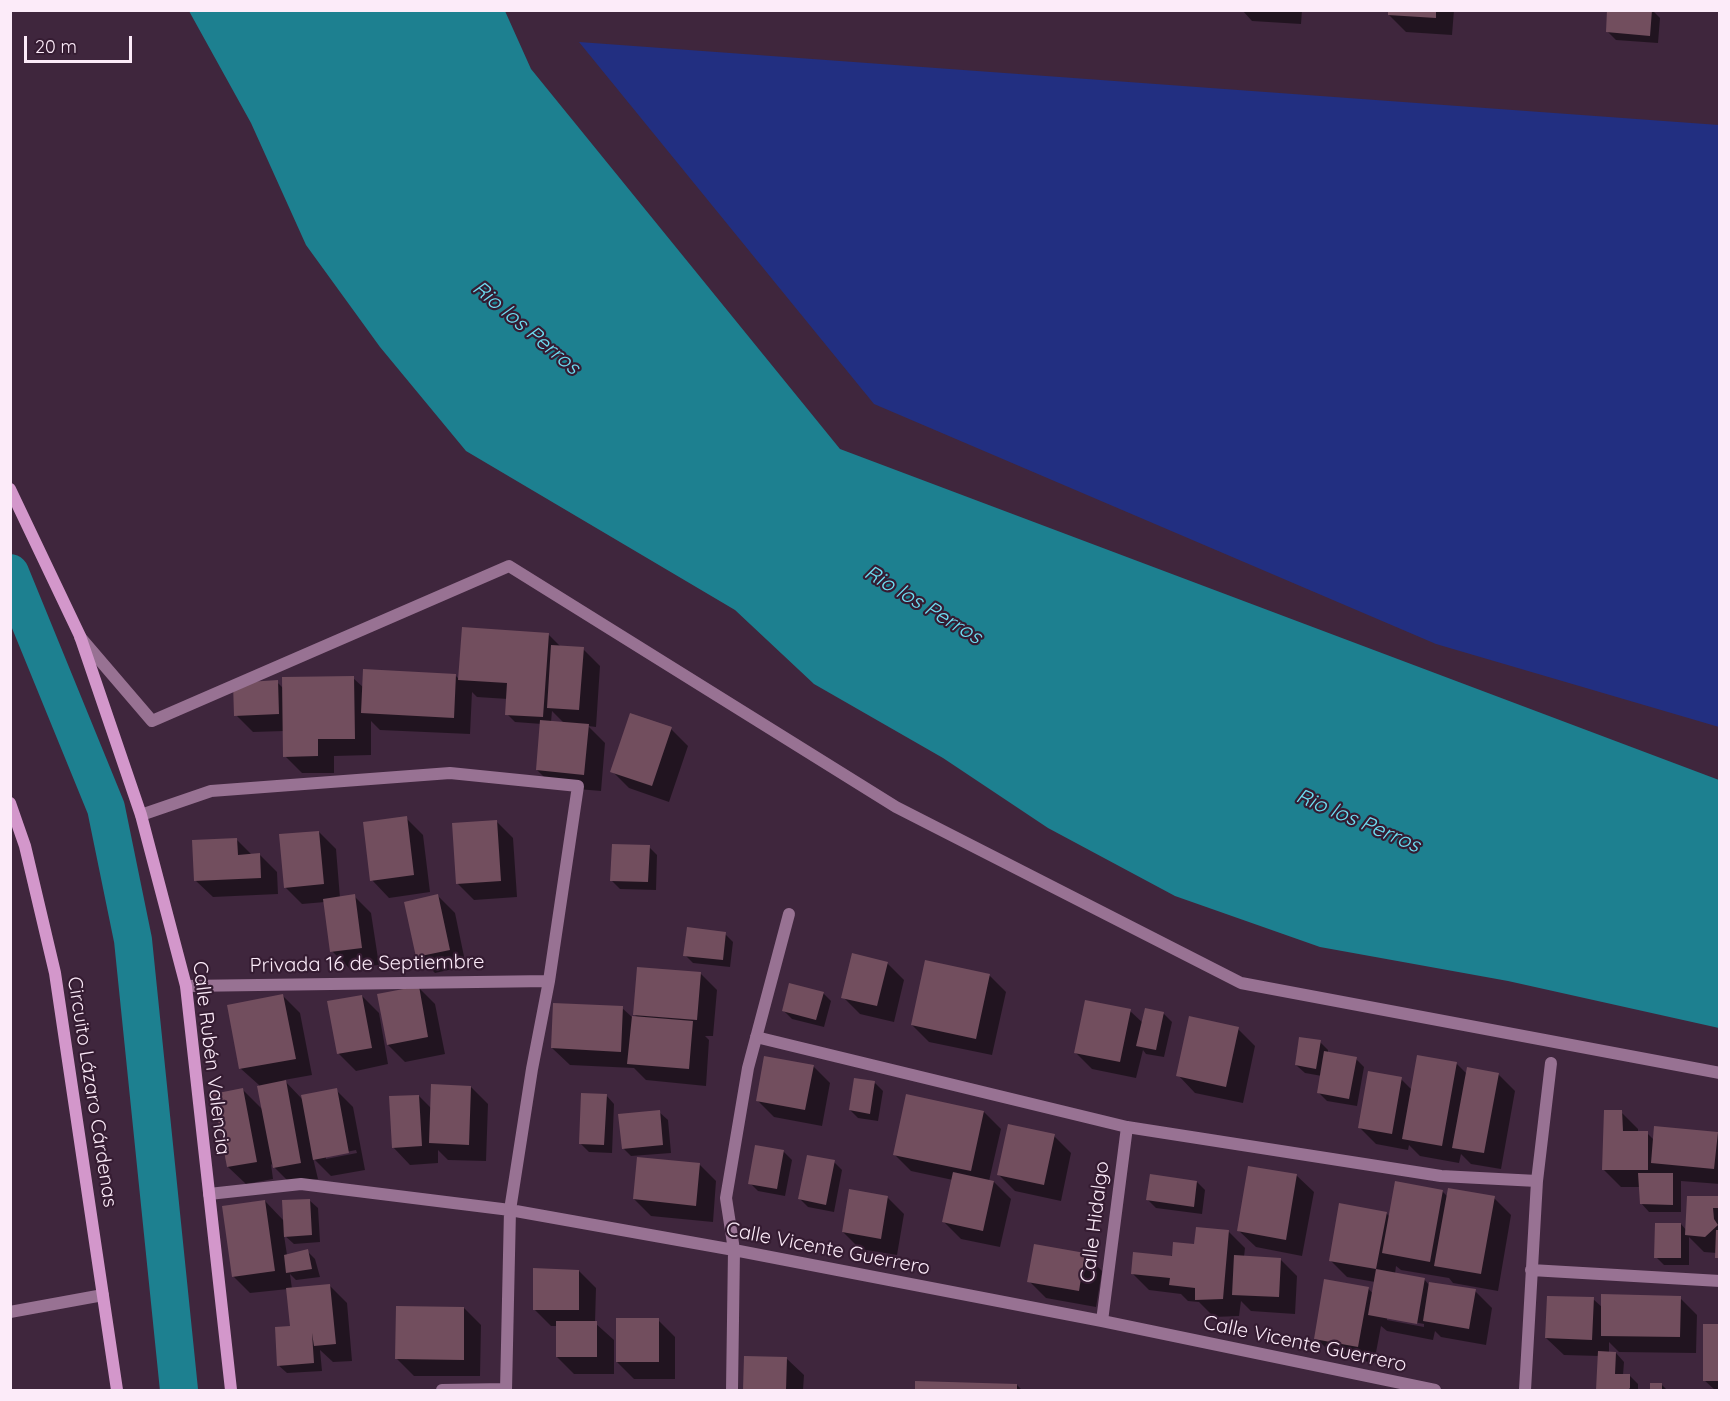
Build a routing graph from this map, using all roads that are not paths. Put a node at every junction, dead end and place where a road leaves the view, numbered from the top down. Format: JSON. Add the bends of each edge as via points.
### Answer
{"nodes":[{"id":1,"x":10,"y":489,"type":"edge"},
{"id":2,"x":80,"y":636,"type":"junction"},
{"id":3,"x":10,"y":803,"type":"edge"},
{"id":4,"x":141,"y":815,"type":"junction"},
{"id":5,"x":789,"y":914,"type":"dead end"},
{"id":6,"x":549,"y":981,"type":"junction"},
{"id":7,"x":186,"y":986,"type":"junction"},
{"id":8,"x":756,"y":1037,"type":"junction"},
{"id":9,"x":1551,"y":1063,"type":"dead end"},
{"id":10,"x":1719,"y":1073,"type":"edge"},
{"id":11,"x":1127,"y":1127,"type":"junction"},
{"id":12,"x":1537,"y":1181,"type":"junction"},
{"id":13,"x":209,"y":1194,"type":"junction"},
{"id":14,"x":510,"y":1210,"type":"junction"},
{"id":15,"x":734,"y":1250,"type":"junction"},
{"id":16,"x":1531,"y":1270,"type":"junction"},
{"id":17,"x":1719,"y":1281,"type":"edge"},
{"id":18,"x":103,"y":1295,"type":"junction"},
{"id":19,"x":10,"y":1312,"type":"edge"},
{"id":20,"x":1102,"y":1321,"type":"junction"},
{"id":21,"x":117,"y":1390,"type":"edge"},
{"id":22,"x":231,"y":1390,"type":"edge"},
{"id":23,"x":442,"y":1390,"type":"edge"},
{"id":24,"x":506,"y":1390,"type":"edge"},
{"id":25,"x":732,"y":1390,"type":"edge"},
{"id":26,"x":1435,"y":1390,"type":"edge"},
{"id":27,"x":1526,"y":1390,"type":"edge"}],
"edges":[{"from":1,"to":2,"type":"street"},
{"from":2,"to":4,"type":"street","name":"Calle Rubén Valencia"},
{"from":2,"to":10,"type":"street","via":[[152,721],[509,566],[896,807],[1241,983]]},
{"from":3,"to":18,"type":"street","name":"Circuito Lázaro Cárdenas","via":[[25,846],[55,973]]},
{"from":4,"to":6,"type":"street","via":[[211,791],[450,773],[578,786]]},
{"from":4,"to":7,"type":"street","name":"Calle Rubén Valencia"},
{"from":5,"to":8,"type":"street"},
{"from":6,"to":7,"type":"street","name":"Privada 16 de Septiembre"},
{"from":6,"to":14,"type":"street"},
{"from":7,"to":13,"type":"street","name":"Calle Rubén Valencia"},
{"from":8,"to":11,"type":"street"},
{"from":8,"to":15,"type":"street","via":[[726,1198]]},
{"from":9,"to":12,"type":"street"},
{"from":11,"to":12,"type":"street","via":[[1441,1176]]},
{"from":11,"to":20,"type":"street","name":"Calle Hidalgo"},
{"from":12,"to":16,"type":"street"},
{"from":13,"to":14,"type":"street","name":"Calle Vicente Guerrero","via":[[301,1184]]},
{"from":13,"to":22,"type":"street","name":"Calle Rubén Valencia"},
{"from":14,"to":15,"type":"street","name":"Calle Vicente Guerrero"},
{"from":14,"to":24,"type":"street"},
{"from":15,"to":20,"type":"street","name":"Calle Vicente Guerrero"},
{"from":15,"to":25,"type":"street"},
{"from":16,"to":17,"type":"street"},
{"from":16,"to":27,"type":"street"},
{"from":18,"to":19,"type":"street"},
{"from":18,"to":21,"type":"street","name":"Circuito Lázaro Cárdenas"},
{"from":20,"to":26,"type":"street","name":"Calle Vicente Guerrero"},
{"from":23,"to":24,"type":"street"}]}
